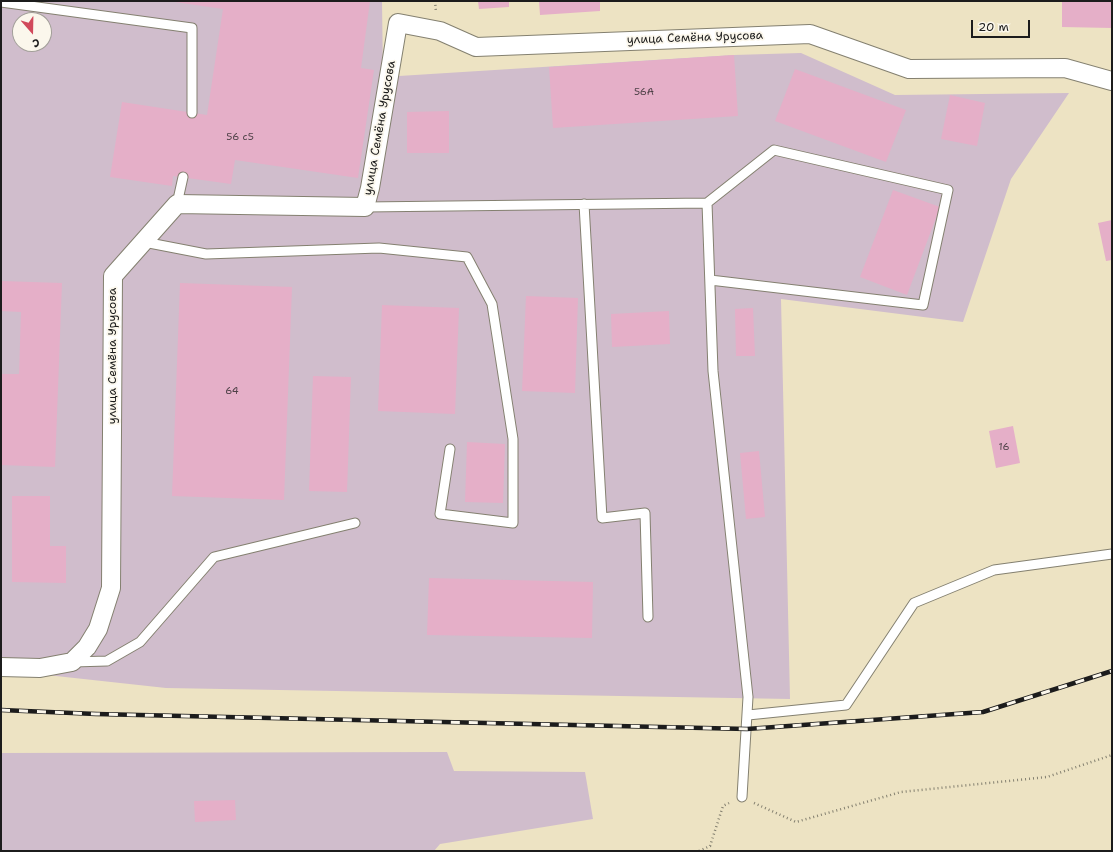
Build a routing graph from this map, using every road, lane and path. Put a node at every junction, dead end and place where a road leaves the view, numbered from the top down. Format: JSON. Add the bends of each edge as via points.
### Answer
{"nodes":[{"id":1,"x":1,"y":2,"type":"edge"},
{"id":2,"x":1112,"y":81,"type":"edge"},
{"id":3,"x":192,"y":113,"type":"dead end"},
{"id":4,"x":183,"y":177,"type":"dead end"},
{"id":5,"x":706,"y":203,"type":"junction"},
{"id":6,"x":177,"y":204,"type":"junction"},
{"id":7,"x":584,"y":204,"type":"junction"},
{"id":8,"x":364,"y":207,"type":"junction"},
{"id":9,"x":144,"y":242,"type":"junction"},
{"id":10,"x":710,"y":280,"type":"junction"},
{"id":11,"x":450,"y":449,"type":"dead end"},
{"id":12,"x":355,"y":523,"type":"dead end"},
{"id":13,"x":1112,"y":554,"type":"edge"},
{"id":14,"x":648,"y":617,"type":"dead end"},
{"id":15,"x":72,"y":662,"type":"junction"},
{"id":16,"x":1,"y":667,"type":"edge"},
{"id":17,"x":748,"y":715,"type":"junction"},
{"id":18,"x":1112,"y":755,"type":"edge"},
{"id":19,"x":742,"y":797,"type":"junction"},
{"id":20,"x":699,"y":851,"type":"edge"}],
"edges":[{"from":1,"to":3,"type":"lane","via":[[192,28]]},
{"from":2,"to":8,"type":"street","name":"улица Семёна Урусова","via":[[1065,68],[909,69],[810,34],[476,47],[440,31],[398,23],[370,188]]},
{"from":4,"to":6,"type":"lane"},
{"from":5,"to":7,"type":"lane"},
{"from":5,"to":10,"type":"lane"},
{"from":5,"to":10,"type":"lane","via":[[774,150],[948,190],[923,305]]},
{"from":6,"to":8,"type":"street","name":"улица Семёна Урусова"},
{"from":6,"to":9,"type":"street","name":"улица Семёна Урусова"},
{"from":7,"to":8,"type":"lane"},
{"from":7,"to":14,"type":"lane","via":[[602,518],[645,513]]},
{"from":9,"to":11,"type":"lane","via":[[206,254],[379,248],[467,257],[492,304],[513,439],[513,523],[440,514]]},
{"from":9,"to":15,"type":"street","name":"улица Семёна Урусова","via":[[113,276],[111,588],[98,629]]},
{"from":10,"to":17,"type":"lane","via":[[713,371]]},
{"from":12,"to":15,"type":"lane","via":[[214,557],[140,642],[107,661]]},
{"from":13,"to":17,"type":"lane","via":[[994,570],[914,603],[846,705]]},
{"from":15,"to":16,"type":"street","via":[[40,668]]},
{"from":17,"to":19,"type":"lane"},
{"from":18,"to":19,"type":"path","via":[[1047,777],[901,792],[796,822]]},
{"from":19,"to":20,"type":"path","via":[[723,806],[710,846]]}]}
